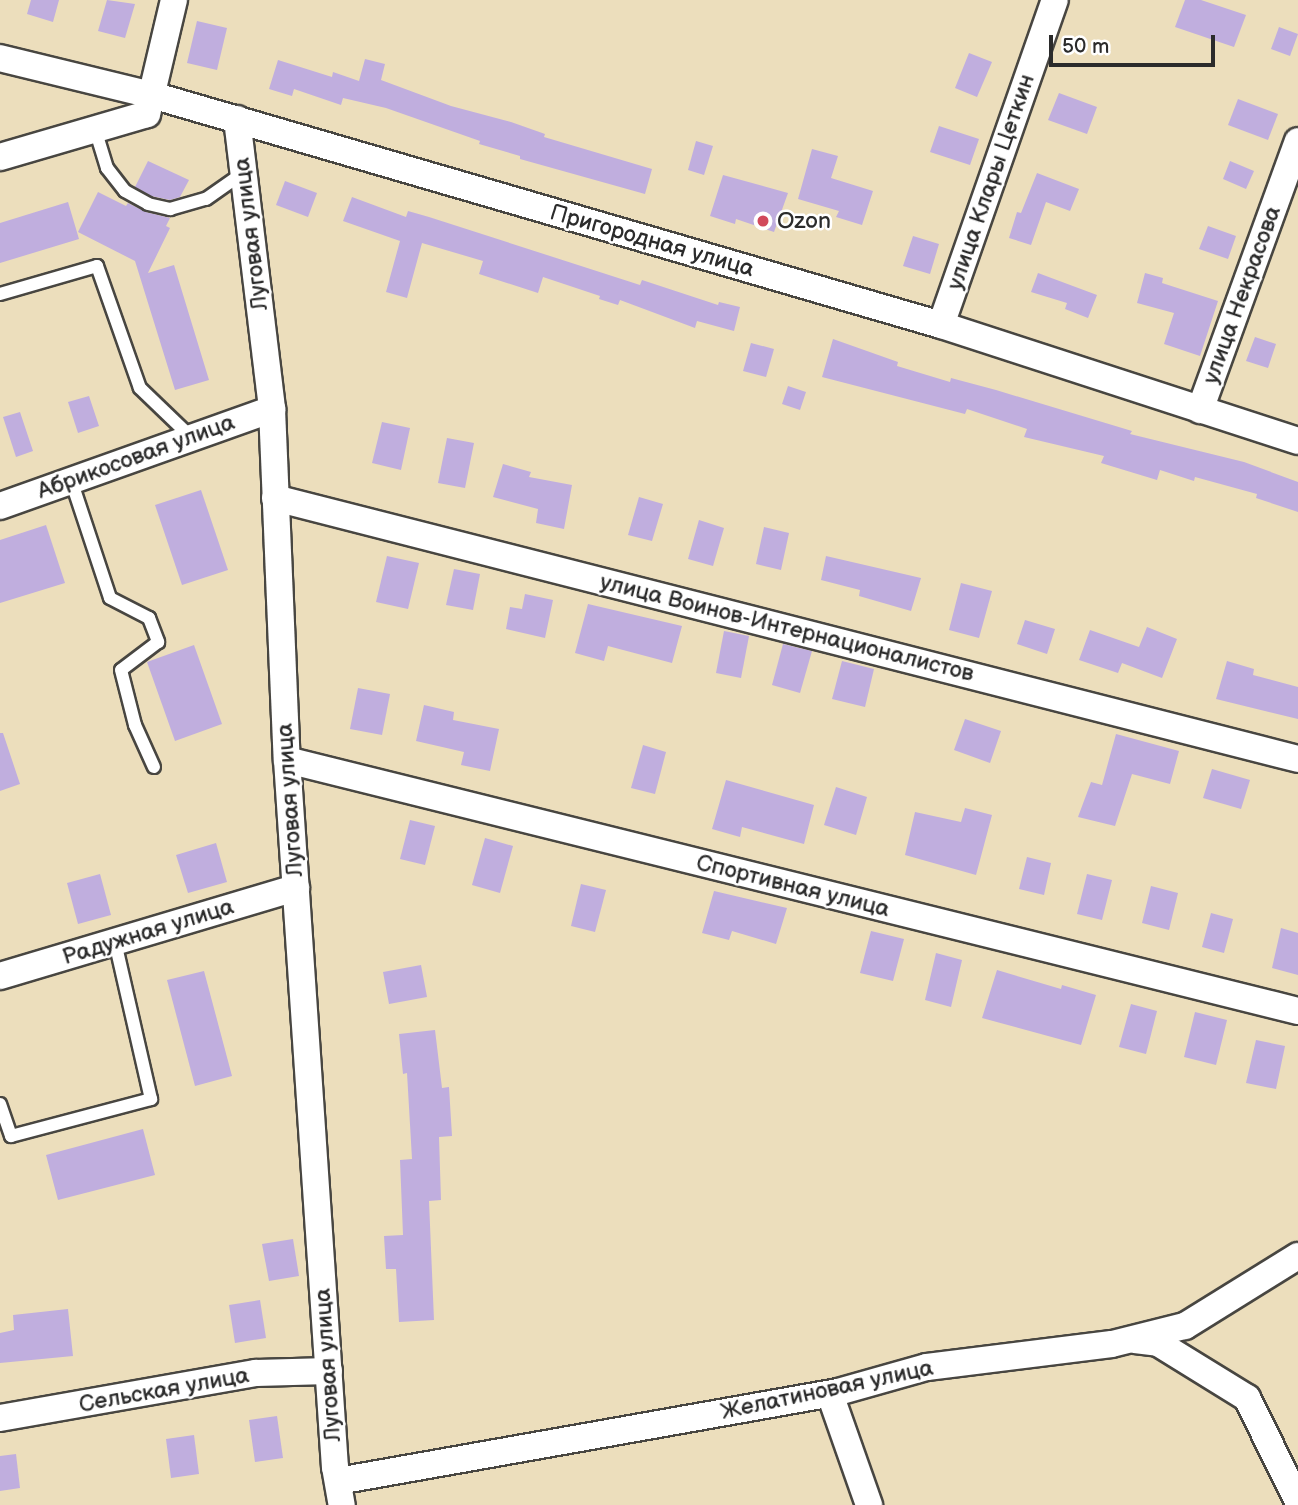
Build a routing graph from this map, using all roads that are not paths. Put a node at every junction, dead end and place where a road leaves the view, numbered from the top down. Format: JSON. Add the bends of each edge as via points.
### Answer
{"nodes":[{"id":1,"x":174,"y":0,"type":"edge"},
{"id":2,"x":1055,"y":0,"type":"edge"},
{"id":3,"x":0,"y":58,"type":"edge"},
{"id":4,"x":152,"y":94,"type":"junction"},
{"id":5,"x":237,"y":119,"type":"junction"},
{"id":6,"x":95,"y":129,"type":"junction"},
{"id":7,"x":1298,"y":141,"type":"edge"},
{"id":8,"x":0,"y":157,"type":"edge"},
{"id":9,"x":244,"y":173,"type":"junction"},
{"id":10,"x":0,"y":294,"type":"edge"},
{"id":11,"x":941,"y":325,"type":"junction"},
{"id":12,"x":272,"y":409,"type":"junction"},
{"id":13,"x":1200,"y":410,"type":"junction"},
{"id":14,"x":191,"y":438,"type":"junction"},
{"id":15,"x":1298,"y":441,"type":"edge"},
{"id":16,"x":71,"y":480,"type":"junction"},
{"id":17,"x":275,"y":498,"type":"junction"},
{"id":18,"x":0,"y":506,"type":"edge"},
{"id":19,"x":1298,"y":759,"type":"edge"},
{"id":20,"x":287,"y":760,"type":"junction"},
{"id":21,"x":154,"y":767,"type":"dead end"},
{"id":22,"x":296,"y":888,"type":"junction"},
{"id":23,"x":115,"y":942,"type":"junction"},
{"id":24,"x":0,"y":976,"type":"edge"},
{"id":25,"x":1298,"y":1011,"type":"edge"},
{"id":26,"x":0,"y":1104,"type":"edge"},
{"id":27,"x":1298,"y":1256,"type":"edge"},
{"id":28,"x":1132,"y":1339,"type":"junction"},
{"id":29,"x":328,"y":1371,"type":"junction"},
{"id":30,"x":830,"y":1394,"type":"junction"},
{"id":31,"x":0,"y":1418,"type":"edge"},
{"id":32,"x":340,"y":1493,"type":"edge"},
{"id":33,"x":1298,"y":1502,"type":"edge"},
{"id":34,"x":869,"y":1505,"type":"edge"}],
"edges":[{"from":1,"to":4,"type":"street"},
{"from":2,"to":11,"type":"street","name":"улица Клары Цеткин"},
{"from":3,"to":4,"type":"street","name":"Пригородная улица"},
{"from":4,"to":5,"type":"street","name":"Пригородная улица"},
{"from":4,"to":6,"type":"street","via":[[147,114]]},
{"from":5,"to":9,"type":"street","name":"Луговая улица"},
{"from":5,"to":11,"type":"street","name":"Пригородная улица"},
{"from":6,"to":8,"type":"street"},
{"from":6,"to":9,"type":"lane","via":[[107,169],[125,191],[148,204],[170,208],[206,199]]},
{"from":7,"to":13,"type":"street","name":"улица Некрасова"},
{"from":9,"to":12,"type":"street","name":"Луговая улица"},
{"from":10,"to":14,"type":"lane","via":[[97,266],[140,388]]},
{"from":11,"to":13,"type":"street","name":"Пригородная улица"},
{"from":12,"to":14,"type":"street","name":"Абрикосовая улица"},
{"from":12,"to":17,"type":"street","name":"Луговая улица"},
{"from":13,"to":15,"type":"street","name":"Пригородная улица"},
{"from":14,"to":16,"type":"street","name":"Абрикосовая улица"},
{"from":16,"to":18,"type":"street","name":"Абрикосовая улица"},
{"from":16,"to":21,"type":"lane","via":[[110,598],[149,618],[159,642],[121,670],[135,725]]},
{"from":17,"to":19,"type":"street","name":"улица Воинов-Интернационалистов"},
{"from":17,"to":20,"type":"street","name":"Луговая улица"},
{"from":20,"to":22,"type":"street","name":"Луговая улица"},
{"from":20,"to":25,"type":"street","name":"Спортивная улица"},
{"from":22,"to":23,"type":"street","name":"Радужная улица"},
{"from":22,"to":29,"type":"street","name":"Луговая улица"},
{"from":23,"to":24,"type":"street","name":"Радужная улица"},
{"from":23,"to":26,"type":"lane","via":[[151,1099],[11,1136]]},
{"from":27,"to":28,"type":"street","name":"Желатиновая улица","via":[[1185,1326]]},
{"from":28,"to":30,"type":"street","name":"Желатиновая улица","via":[[927,1367]]},
{"from":28,"to":33,"type":"street","via":[[1158,1343],[1248,1398]]},
{"from":29,"to":31,"type":"street","name":"Сельская улица","via":[[256,1373]]},
{"from":29,"to":32,"type":"street","name":"Луговая улица"},
{"from":30,"to":32,"type":"street","name":"Желатиновая улица"},
{"from":30,"to":34,"type":"street"}]}
